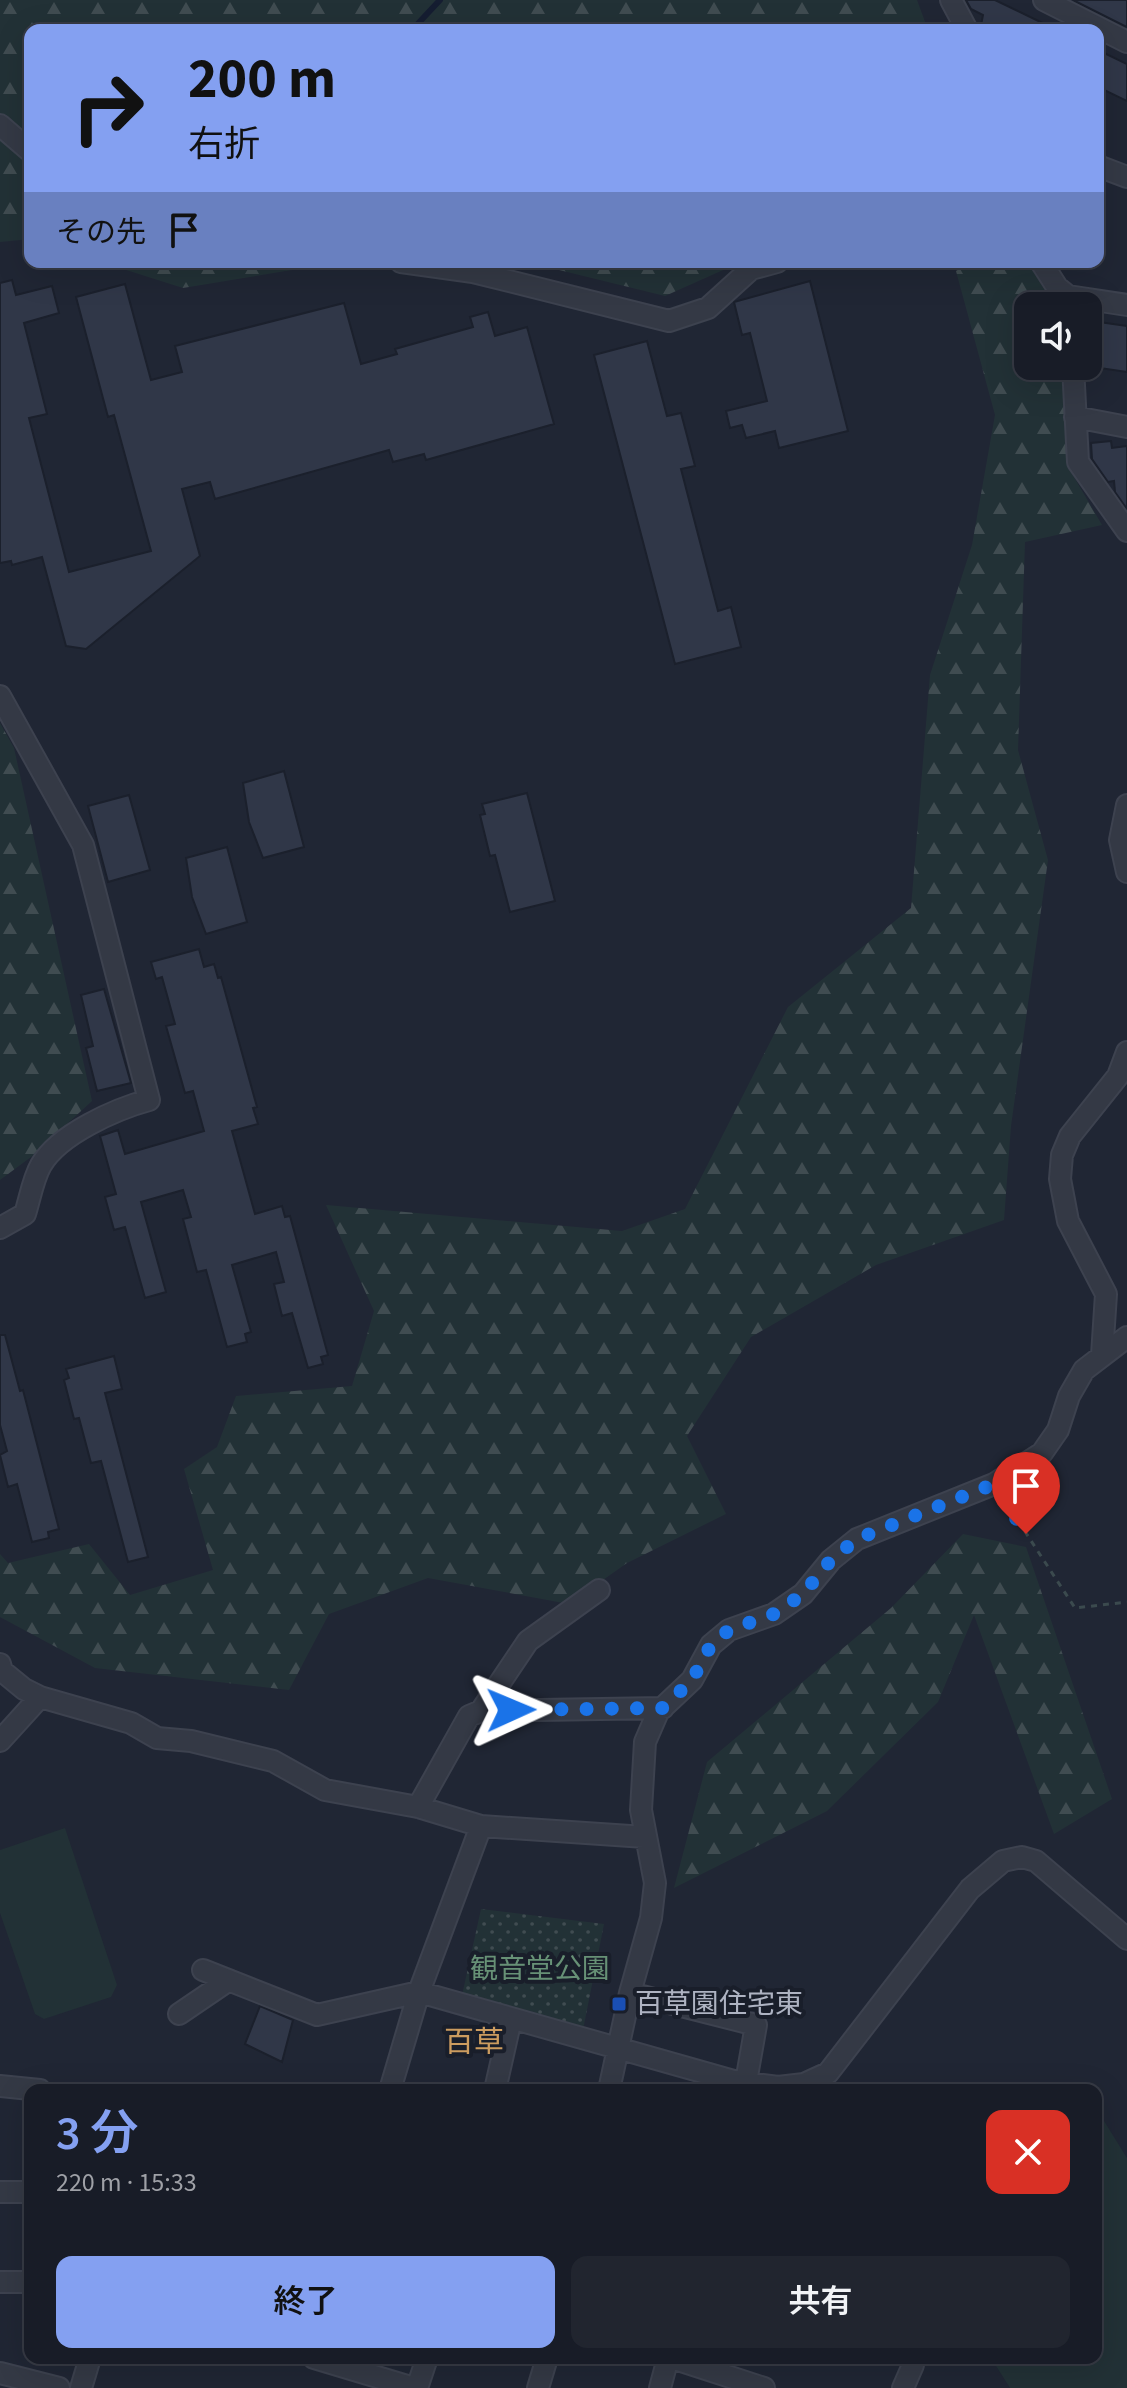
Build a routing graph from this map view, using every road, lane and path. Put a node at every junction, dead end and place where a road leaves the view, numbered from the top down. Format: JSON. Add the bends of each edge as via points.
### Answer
{"nodes":[{"id":1,"x":951,"y":0,"type":"edge"},
{"id":2,"x":1044,"y":0,"type":"edge"},
{"id":3,"x":964,"y":24,"type":"edge"},
{"id":4,"x":1091,"y":24,"type":"edge"},
{"id":5,"x":1104,"y":30,"type":"edge"},
{"id":6,"x":1127,"y":42,"type":"edge"},
{"id":7,"x":0,"y":125,"type":"edge"},
{"id":8,"x":24,"y":146,"type":"edge"},
{"id":9,"x":1104,"y":168,"type":"edge"},
{"id":10,"x":1127,"y":177,"type":"edge"},
{"id":11,"x":444,"y":268,"type":"edge"},
{"id":12,"x":755,"y":268,"type":"edge"},
{"id":13,"x":1045,"y":268,"type":"edge"},
{"id":14,"x":1061,"y":292,"type":"edge"},
{"id":15,"x":1102,"y":303,"type":"edge"},
{"id":16,"x":1127,"y":305,"type":"edge"},
{"id":17,"x":1074,"y":380,"type":"edge"},
{"id":18,"x":1075,"y":417,"type":"junction"},
{"id":19,"x":1127,"y":427,"type":"edge"},
{"id":20,"x":1127,"y":531,"type":"edge"},
{"id":21,"x":0,"y":696,"type":"edge"},
{"id":22,"x":1127,"y":805,"type":"edge"},
{"id":23,"x":1127,"y":872,"type":"edge"},
{"id":24,"x":1127,"y":1052,"type":"edge"},
{"id":25,"x":0,"y":1228,"type":"edge"},
{"id":26,"x":1127,"y":1337,"type":"edge"},
{"id":27,"x":1102,"y":1355,"type":"junction"},
{"id":28,"x":994,"y":1484,"type":"junction"},
{"id":29,"x":599,"y":1590,"type":"dead end"},
{"id":30,"x":1127,"y":1602,"type":"edge"},
{"id":31,"x":0,"y":1664,"type":"edge"},
{"id":32,"x":40,"y":1697,"type":"junction"},
{"id":33,"x":663,"y":1708,"type":"junction"},
{"id":34,"x":481,"y":1711,"type":"junction"},
{"id":35,"x":0,"y":1741,"type":"edge"},
{"id":36,"x":418,"y":1807,"type":"junction"},
{"id":37,"x":481,"y":1826,"type":"junction"},
{"id":38,"x":645,"y":1837,"type":"junction"},
{"id":39,"x":1127,"y":1939,"type":"edge"},
{"id":40,"x":203,"y":1970,"type":"dead end"},
{"id":41,"x":229,"y":1980,"type":"junction"},
{"id":42,"x":419,"y":1992,"type":"junction"},
{"id":43,"x":630,"y":1993,"type":"junction"},
{"id":44,"x":179,"y":2014,"type":"dead end"},
{"id":45,"x":511,"y":2019,"type":"junction"},
{"id":46,"x":618,"y":2050,"type":"junction"},
{"id":47,"x":392,"y":2084,"type":"edge"},
{"id":48,"x":496,"y":2084,"type":"edge"},
{"id":49,"x":610,"y":2084,"type":"edge"},
{"id":50,"x":737,"y":2084,"type":"edge"},
{"id":51,"x":804,"y":2084,"type":"edge"},
{"id":52,"x":0,"y":2086,"type":"edge"},
{"id":53,"x":24,"y":2088,"type":"edge"},
{"id":54,"x":0,"y":2192,"type":"edge"},
{"id":55,"x":24,"y":2192,"type":"edge"},
{"id":56,"x":0,"y":2282,"type":"edge"},
{"id":57,"x":24,"y":2282,"type":"edge"},
{"id":58,"x":88,"y":2364,"type":"edge"},
{"id":59,"x":334,"y":2364,"type":"edge"},
{"id":60,"x":425,"y":2364,"type":"edge"},
{"id":61,"x":545,"y":2364,"type":"edge"},
{"id":62,"x":668,"y":2364,"type":"edge"},
{"id":63,"x":689,"y":2364,"type":"edge"},
{"id":64,"x":913,"y":2364,"type":"edge"},
{"id":65,"x":0,"y":2373,"type":"edge"},
{"id":66,"x":59,"y":2388,"type":"edge"},
{"id":67,"x":81,"y":2388,"type":"edge"},
{"id":68,"x":415,"y":2388,"type":"edge"},
{"id":69,"x":538,"y":2388,"type":"edge"},
{"id":70,"x":660,"y":2388,"type":"edge"},
{"id":71,"x":764,"y":2388,"type":"edge"},
{"id":72,"x":903,"y":2388,"type":"edge"}],
"edges":[{"from":1,"to":3,"type":"street"},
{"from":2,"to":4,"type":"street"},
{"from":5,"to":6,"type":"street"},
{"from":7,"to":8,"type":"street"},
{"from":9,"to":10,"type":"street"},
{"from":11,"to":12,"type":"street","via":[[669,321],[708,308]]},
{"from":13,"to":14,"type":"street"},
{"from":15,"to":16,"type":"street"},
{"from":17,"to":18,"type":"street"},
{"from":18,"to":19,"type":"street"},
{"from":18,"to":20,"type":"street","via":[[1078,462]]},
{"from":21,"to":25,"type":"street","via":[[83,845],[149,1100],[118,1108],[78,1130],[42,1163],[25,1214]]},
{"from":22,"to":23,"type":"street","via":[[1120,840]]},
{"from":24,"to":27,"type":"street","via":[[1118,1076],[1070,1136],[1060,1179],[1068,1221],[1106,1294]]},
{"from":26,"to":27,"type":"street"},
{"from":27,"to":28,"type":"street","via":[[1084,1370],[1042,1453]]},
{"from":28,"to":30,"type":"path","via":[[1075,1608]]},
{"from":28,"to":33,"type":"street","via":[[857,1539],[803,1594],[774,1614],[729,1630],[711,1645],[692,1680]]},
{"from":29,"to":34,"type":"street","via":[[528,1641]]},
{"from":31,"to":32,"type":"street","via":[[2,1671]]},
{"from":32,"to":35,"type":"street"},
{"from":32,"to":36,"type":"street","via":[[131,1723],[157,1738],[273,1761],[325,1790]]},
{"from":33,"to":34,"type":"street"},
{"from":33,"to":38,"type":"street","via":[[645,1742]]},
{"from":34,"to":36,"type":"street","via":[[469,1716]]},
{"from":36,"to":37,"type":"street"},
{"from":37,"to":38,"type":"street"},
{"from":37,"to":42,"type":"street"},
{"from":38,"to":43,"type":"street","via":[[655,1883]]},
{"from":39,"to":51,"type":"street","via":[[1036,1861],[1003,1861],[970,1889],[828,2073]]},
{"from":40,"to":41,"type":"street"},
{"from":41,"to":42,"type":"street","via":[[317,2015]]},
{"from":41,"to":44,"type":"street"},
{"from":42,"to":45,"type":"street"},
{"from":42,"to":47,"type":"street"},
{"from":43,"to":46,"type":"street"},
{"from":43,"to":50,"type":"street","via":[[756,2025]]},
{"from":45,"to":46,"type":"street"},
{"from":45,"to":48,"type":"street"},
{"from":46,"to":49,"type":"street"},
{"from":46,"to":50,"type":"street"},
{"from":52,"to":53,"type":"street"},
{"from":54,"to":55,"type":"street"},
{"from":56,"to":57,"type":"street"},
{"from":58,"to":67,"type":"street"},
{"from":59,"to":68,"type":"street"},
{"from":60,"to":68,"type":"street"},
{"from":61,"to":69,"type":"street"},
{"from":62,"to":70,"type":"street"},
{"from":63,"to":71,"type":"street"},
{"from":64,"to":72,"type":"street"},
{"from":65,"to":66,"type":"street"}]}
